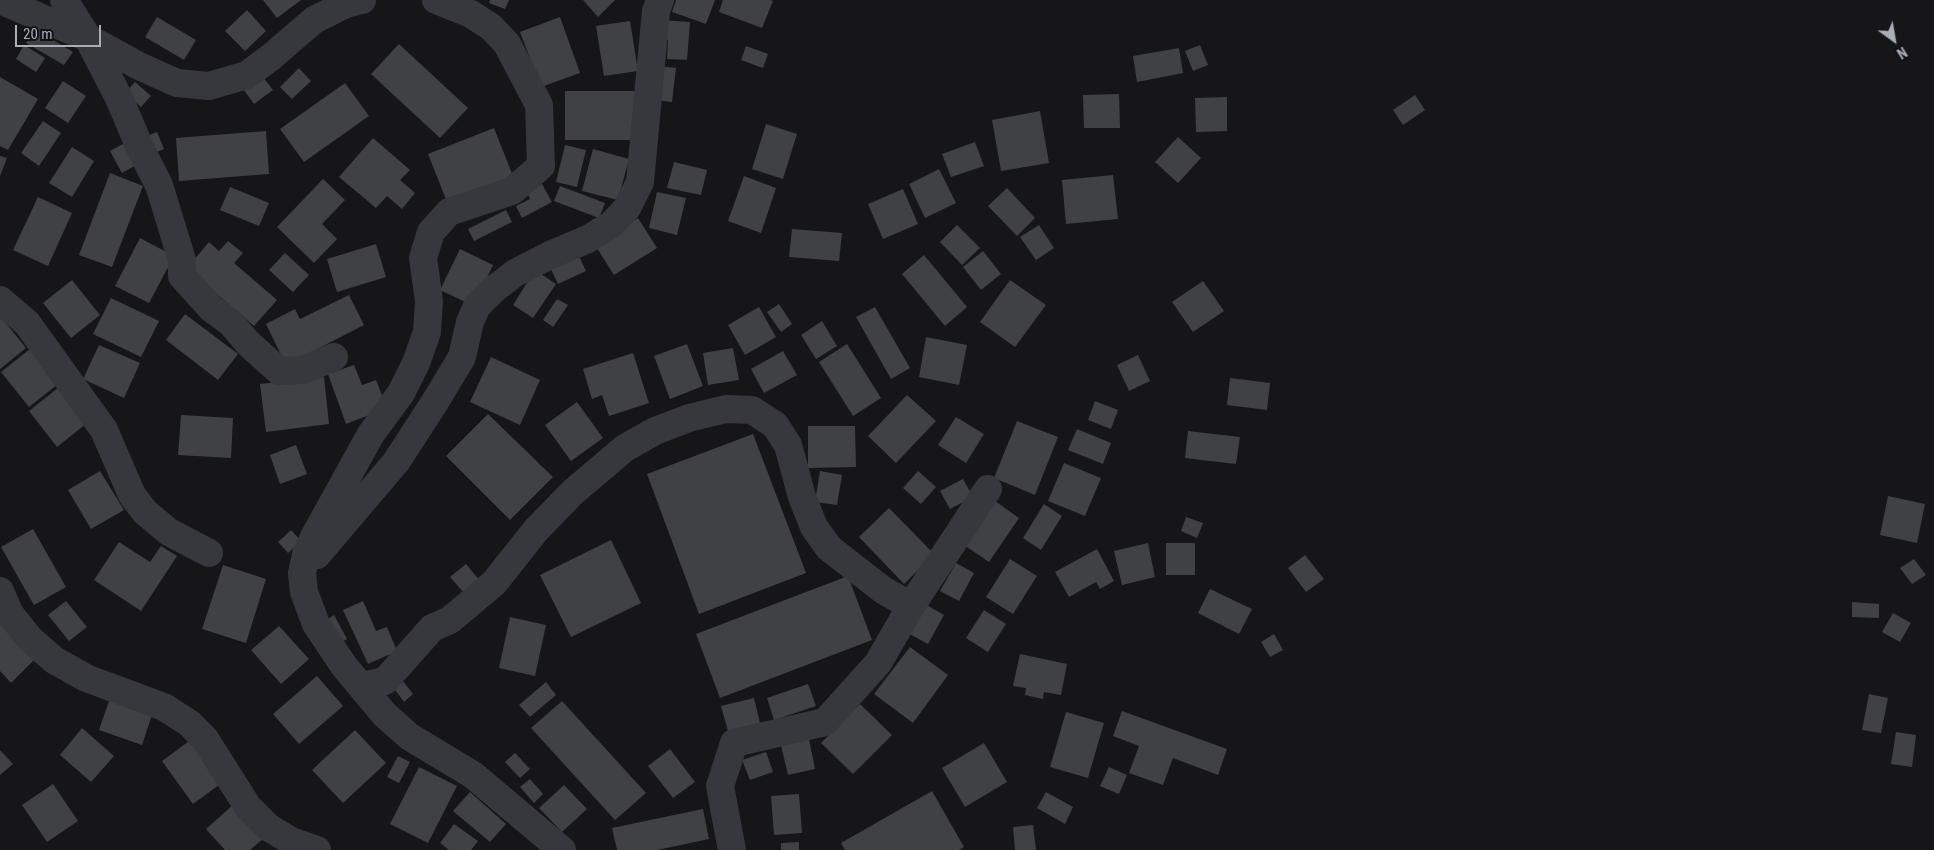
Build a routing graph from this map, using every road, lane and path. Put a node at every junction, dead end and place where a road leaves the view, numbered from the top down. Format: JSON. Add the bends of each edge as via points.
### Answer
{"nodes":[{"id":1,"x":0,"y":0,"type":"edge"},
{"id":2,"x":64,"y":0,"type":"edge"},
{"id":3,"x":362,"y":0,"type":"edge"},
{"id":4,"x":436,"y":0,"type":"edge"},
{"id":5,"x":660,"y":0,"type":"edge"},
{"id":6,"x":88,"y":38,"type":"junction"},
{"id":7,"x":0,"y":300,"type":"edge"},
{"id":8,"x":334,"y":357,"type":"dead end"},
{"id":9,"x":988,"y":489,"type":"dead end"},
{"id":10,"x":209,"y":553,"type":"dead end"},
{"id":11,"x":302,"y":573,"type":"junction"},
{"id":12,"x":0,"y":592,"type":"edge"},
{"id":13,"x":911,"y":606,"type":"junction"},
{"id":14,"x":363,"y":686,"type":"junction"},
{"id":15,"x":318,"y":850,"type":"edge"},
{"id":16,"x":562,"y":850,"type":"edge"},
{"id":17,"x":732,"y":850,"type":"edge"}],
"edges":[{"from":1,"to":6,"type":"street"},
{"from":2,"to":6,"type":"street"},
{"from":3,"to":6,"type":"street","via":[[314,20],[247,75],[209,86],[178,82],[139,66]]},
{"from":4,"to":11,"type":"street","via":[[471,14],[491,27],[507,44],[539,105],[541,166],[512,190],[449,212],[432,232],[423,258],[429,301],[427,332],[416,364],[401,392],[371,434],[315,535]]},
{"from":5,"to":11,"type":"street","via":[[656,11],[640,182],[627,208],[612,224],[588,239],[515,272],[477,306],[462,357],[396,462]]},
{"from":6,"to":8,"type":"street","via":[[159,185],[182,260],[182,276],[211,308],[231,323],[279,371],[302,370]]},
{"from":7,"to":10,"type":"street","via":[[27,323],[104,430],[132,495],[145,512],[169,532]]},
{"from":9,"to":13,"type":"street"},
{"from":11,"to":14,"type":"street","via":[[304,592],[316,624],[344,666]]},
{"from":12,"to":15,"type":"street","via":[[10,614],[30,639],[54,660],[86,678],[164,707],[190,723],[205,739],[248,807],[268,827],[292,841]]},
{"from":13,"to":14,"type":"street","via":[[882,590],[829,548],[814,527],[788,445],[775,426],[752,410],[726,409],[655,431],[625,448],[573,492],[536,530],[494,583],[450,620],[432,628],[385,681]]},
{"from":13,"to":17,"type":"street","via":[[878,663],[824,722],[734,743],[720,786]]},
{"from":14,"to":16,"type":"street","via":[[385,715],[410,737],[473,774]]}]}
